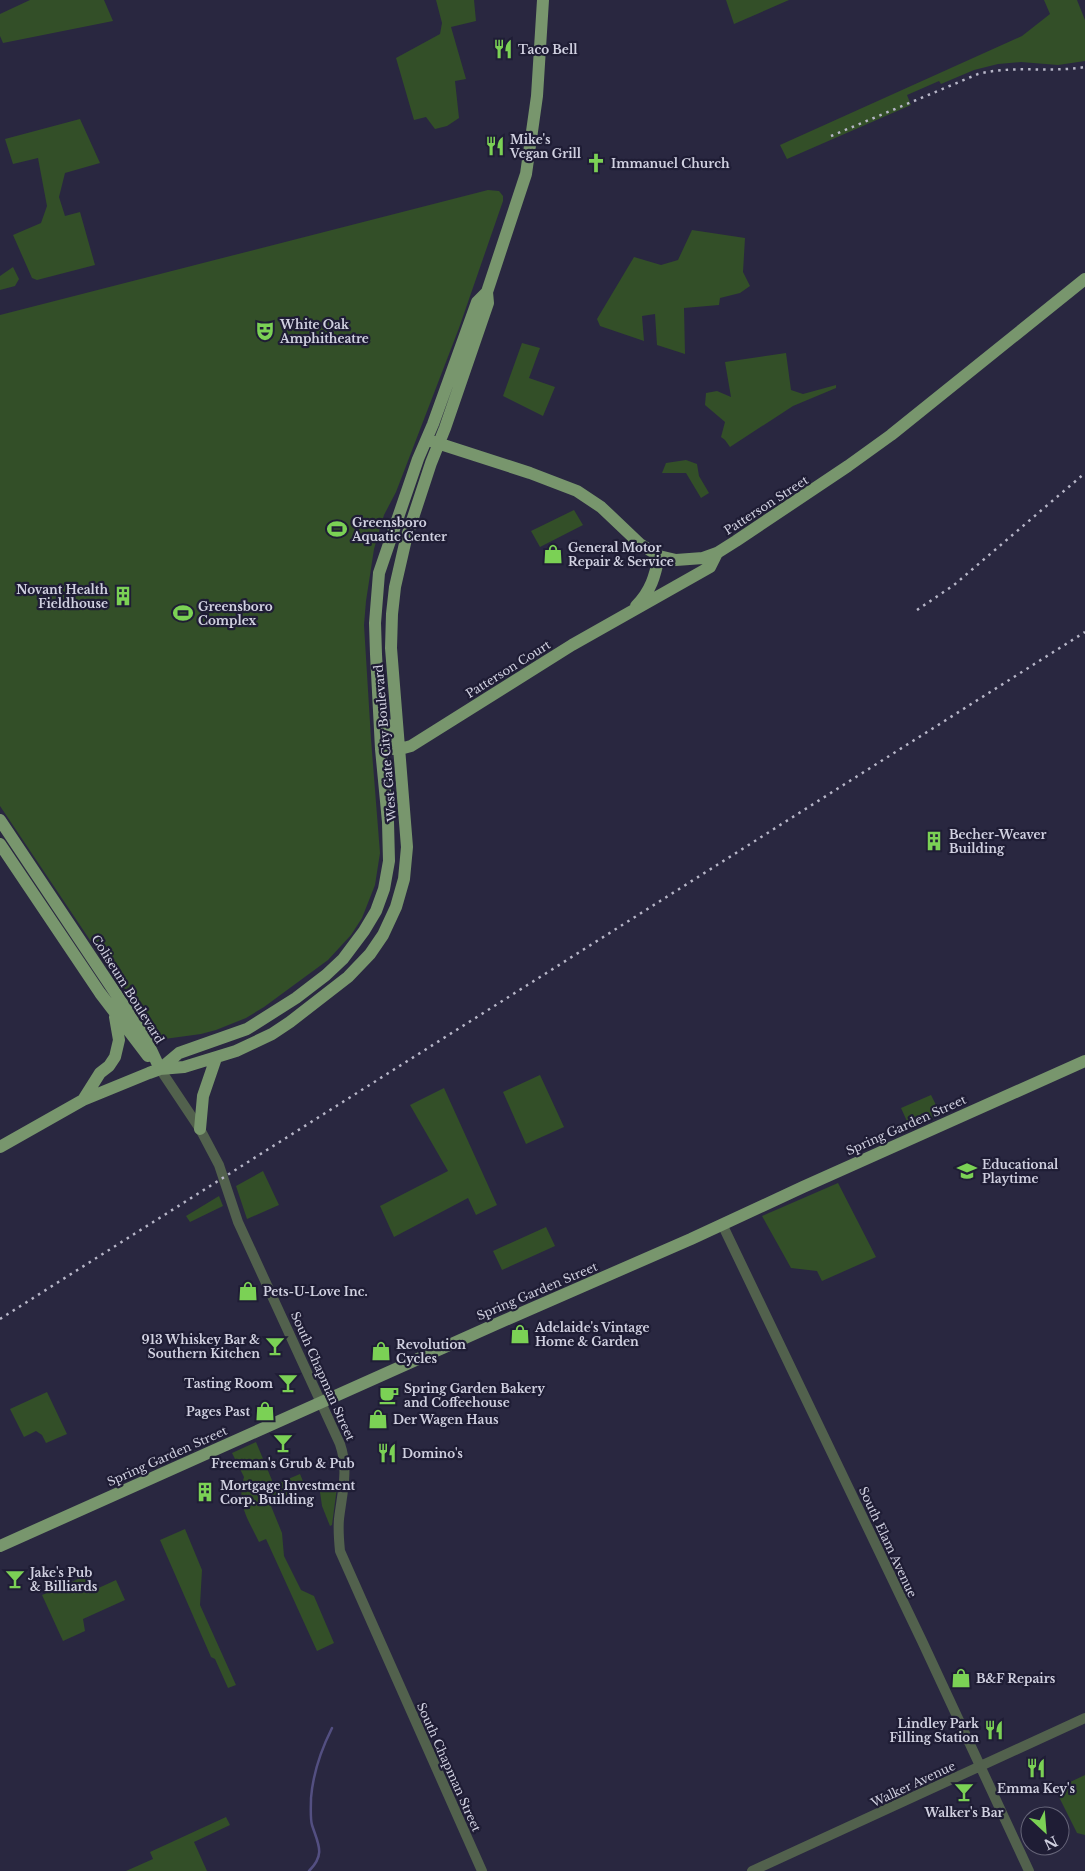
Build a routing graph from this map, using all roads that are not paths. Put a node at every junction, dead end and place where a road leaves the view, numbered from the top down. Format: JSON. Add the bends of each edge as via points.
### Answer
{"nodes":[{"id":1,"x":543,"y":0,"type":"edge"},
{"id":2,"x":1085,"y":279,"type":"edge"},
{"id":3,"x":432,"y":442,"type":"junction"},
{"id":4,"x":717,"y":553,"type":"junction"},
{"id":5,"x":658,"y":556,"type":"junction"},
{"id":6,"x":630,"y":611,"type":"junction"},
{"id":7,"x":378,"y":680,"type":"junction"},
{"id":8,"x":381,"y":749,"type":"junction"},
{"id":9,"x":400,"y":749,"type":"junction"},
{"id":10,"x":405,"y":812,"type":"junction"},
{"id":11,"x":0,"y":820,"type":"edge"},
{"id":12,"x":389,"y":838,"type":"junction"},
{"id":13,"x":0,"y":844,"type":"edge"},
{"id":14,"x":398,"y":898,"type":"junction"},
{"id":15,"x":364,"y":931,"type":"junction"},
{"id":16,"x":360,"y":965,"type":"junction"},
{"id":17,"x":114,"y":1012,"type":"junction"},
{"id":18,"x":216,"y":1058,"type":"junction"},
{"id":19,"x":1085,"y":1060,"type":"edge"},
{"id":20,"x":160,"y":1070,"type":"junction"},
{"id":21,"x":83,"y":1100,"type":"junction"},
{"id":22,"x":200,"y":1129,"type":"junction"},
{"id":23,"x":0,"y":1147,"type":"edge"},
{"id":24,"x":722,"y":1224,"type":"junction"},
{"id":25,"x":322,"y":1402,"type":"junction"},
{"id":26,"x":0,"y":1546,"type":"edge"},
{"id":27,"x":1085,"y":1718,"type":"edge"},
{"id":28,"x":980,"y":1766,"type":"junction"},
{"id":29,"x":482,"y":1871,"type":"edge"},
{"id":30,"x":752,"y":1871,"type":"edge"},
{"id":31,"x":1029,"y":1871,"type":"edge"}],
"edges":[{"from":1,"to":3,"type":"main road","name":"West Gate City Boulevard","via":[[537,96],[526,174],[487,292],[477,302],[433,424]]},
{"from":2,"to":4,"type":"main road","name":"Patterson Street","via":[[890,435]]},
{"from":3,"to":5,"type":"main road","name":"Patterson Street","via":[[576,491],[602,507],[640,544]]},
{"from":3,"to":7,"type":"main road","name":"West Gate City Boulevard","via":[[386,548],[379,573],[375,624]]},
{"from":3,"to":9,"type":"main road","name":"West Gate City Boulevard","via":[[400,563],[392,614],[391,648]]},
{"from":4,"to":5,"type":"main road","name":"Patterson Street","via":[[687,560]]},
{"from":4,"to":6,"type":"main road","name":"Patterson Court","via":[[710,567]]},
{"from":5,"to":6,"type":"main road","name":"Patterson Court","via":[[656,574],[648,592]]},
{"from":6,"to":9,"type":"main road","name":"Patterson Court","via":[[411,746]]},
{"from":7,"to":8,"type":"main road","name":"West Gate City Boulevard"},
{"from":7,"to":9,"type":"main road","via":[[386,704],[390,744],[393,749]]},
{"from":8,"to":10,"type":"main road","via":[[392,760],[396,795]]},
{"from":8,"to":12,"type":"main road","name":"West Gate City Boulevard"},
{"from":9,"to":10,"type":"main road","name":"West Gate City Boulevard"},
{"from":10,"to":14,"type":"main road","name":"West Gate City Boulevard","via":[[406,867]]},
{"from":11,"to":20,"type":"main road","name":"Coliseum Boulevard","via":[[146,1039]]},
{"from":12,"to":14,"type":"main road"},
{"from":12,"to":15,"type":"main road","name":"West Gate City Boulevard","via":[[384,889]]},
{"from":13,"to":17,"type":"main road","name":"Coliseum Boulevard"},
{"from":14,"to":16,"type":"main road","name":"West Gate City Boulevard","via":[[391,920]]},
{"from":15,"to":16,"type":"main road","via":[[371,937],[361,952]]},
{"from":15,"to":20,"type":"main road","name":"West Gate City Boulevard","via":[[326,975],[268,1018],[228,1037],[179,1053]]},
{"from":16,"to":18,"type":"main road","name":"West Gate City Boulevard","via":[[339,985],[272,1034]]},
{"from":17,"to":20,"type":"main road","name":"Coliseum Boulevard"},
{"from":17,"to":21,"type":"main road","via":[[119,1040],[115,1057]]},
{"from":18,"to":20,"type":"main road","name":"West Gate City Boulevard"},
{"from":18,"to":22,"type":"main road","via":[[204,1096]]},
{"from":19,"to":24,"type":"main road","name":"Spring Garden Street"},
{"from":20,"to":21,"type":"main road","name":"West Gate City Boulevard"},
{"from":20,"to":22,"type":"street","name":"South Chapman Street"},
{"from":21,"to":23,"type":"main road","name":"West Gate City Boulevard"},
{"from":22,"to":25,"type":"street","name":"South Chapman Street","via":[[219,1165],[238,1222]]},
{"from":24,"to":25,"type":"main road","name":"Spring Garden Street"},
{"from":24,"to":28,"type":"street","name":"South Elam Avenue"},
{"from":25,"to":26,"type":"main road","name":"Spring Garden Street"},
{"from":25,"to":29,"type":"street","name":"South Chapman Street","via":[[340,1444],[345,1466],[339,1521],[340,1552]]},
{"from":27,"to":28,"type":"street","name":"Walker Avenue"},
{"from":28,"to":30,"type":"street","name":"Walker Avenue"},
{"from":28,"to":31,"type":"street","name":"South Elam Avenue"}]}
